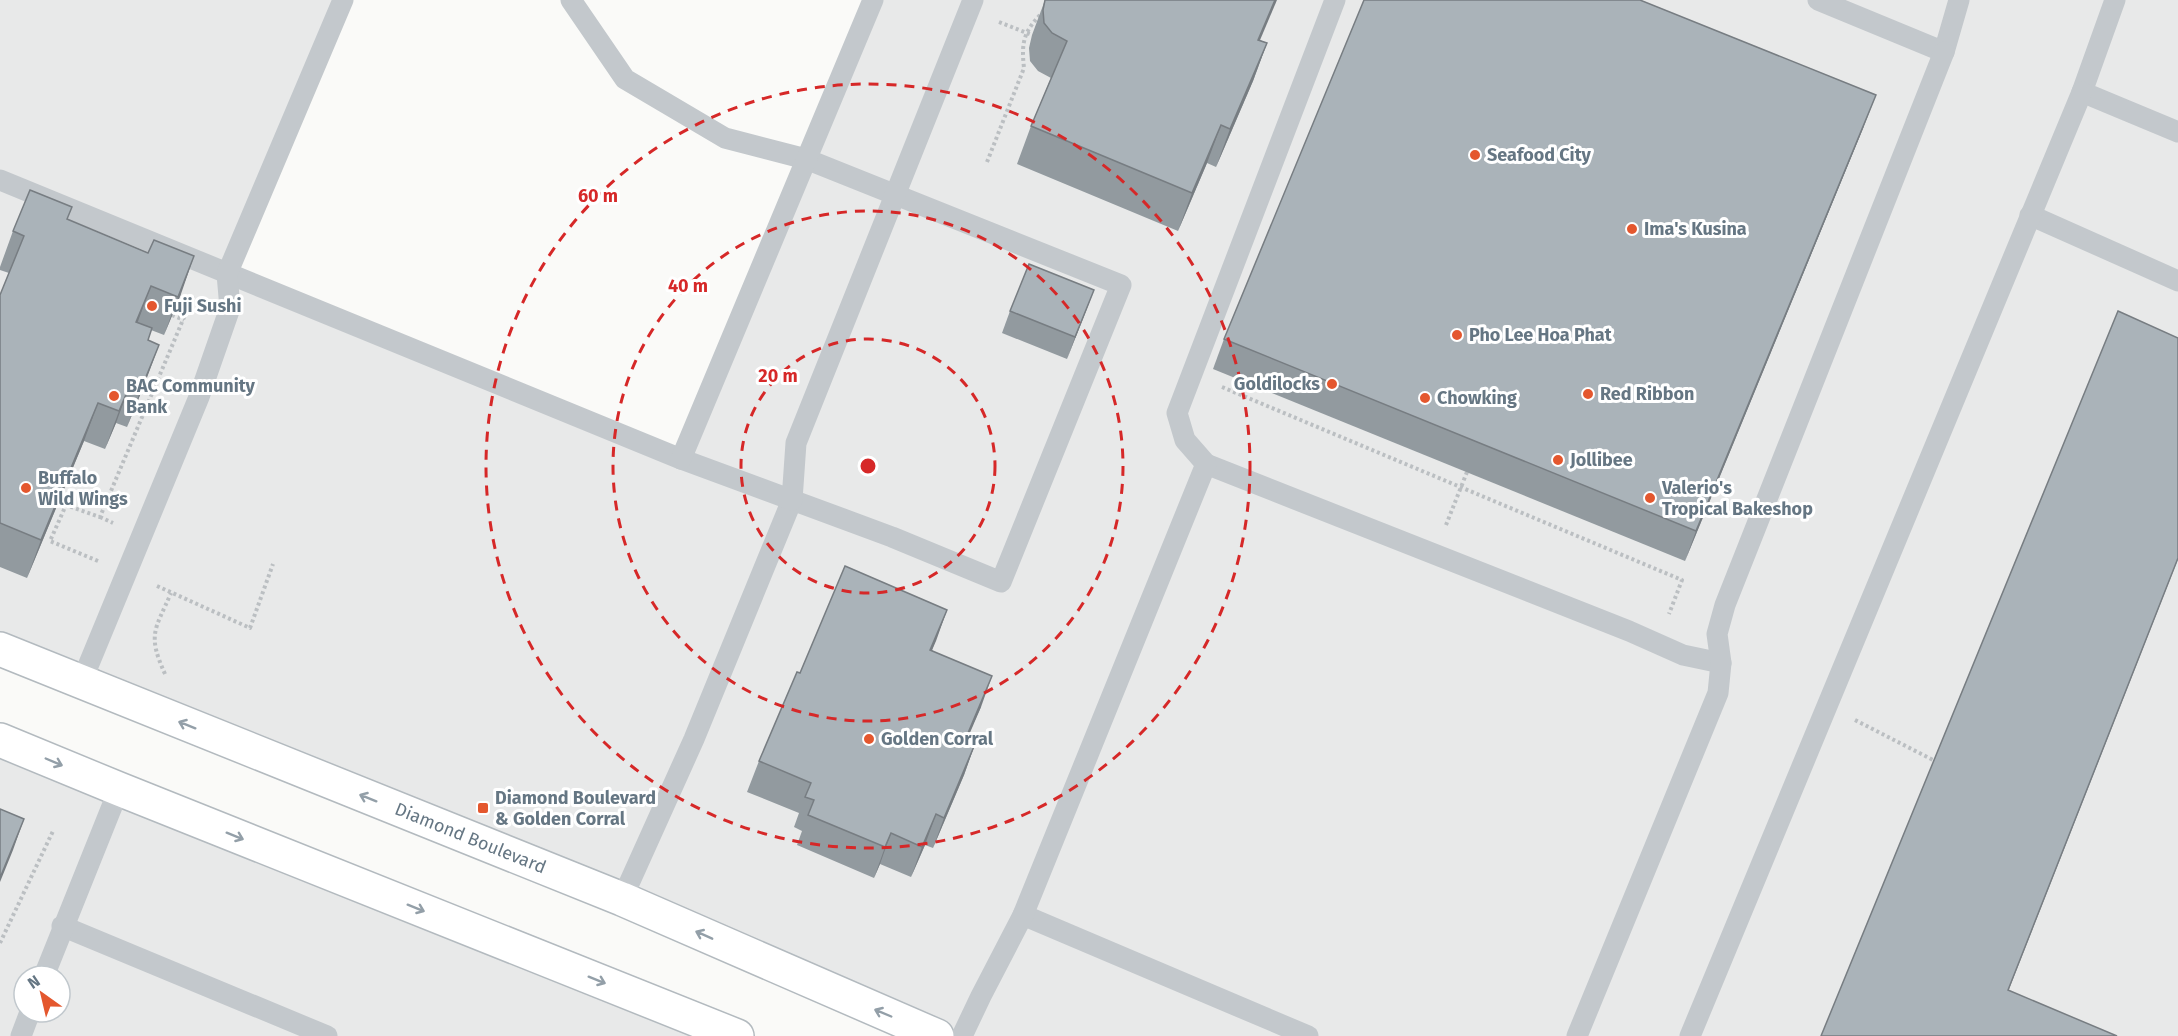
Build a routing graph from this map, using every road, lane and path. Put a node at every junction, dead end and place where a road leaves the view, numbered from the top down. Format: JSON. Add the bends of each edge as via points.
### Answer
{"nodes":[{"id":1,"x":343,"y":0,"type":"edge"},
{"id":2,"x":571,"y":0,"type":"edge"},
{"id":3,"x":873,"y":0,"type":"edge"},
{"id":4,"x":973,"y":0,"type":"edge"},
{"id":5,"x":1335,"y":0,"type":"edge"},
{"id":6,"x":1818,"y":0,"type":"edge"},
{"id":7,"x":1959,"y":0,"type":"edge"},
{"id":8,"x":2115,"y":0,"type":"edge"},
{"id":9,"x":1050,"y":7,"type":"edge"},
{"id":10,"x":1944,"y":52,"type":"junction"},
{"id":11,"x":2082,"y":92,"type":"junction"},
{"id":12,"x":2178,"y":132,"type":"edge"},
{"id":13,"x":806,"y":159,"type":"junction"},
{"id":14,"x":987,"y":162,"type":"dead end"},
{"id":15,"x":4,"y":189,"type":"edge"},
{"id":16,"x":895,"y":195,"type":"junction"},
{"id":17,"x":2030,"y":215,"type":"junction"},
{"id":18,"x":227,"y":274,"type":"junction"},
{"id":19,"x":2178,"y":281,"type":"edge"},
{"id":20,"x":183,"y":292,"type":"edge"},
{"id":21,"x":172,"y":315,"type":"edge"},
{"id":22,"x":184,"y":320,"type":"junction"},
{"id":23,"x":1191,"y":374,"type":"junction"},
{"id":24,"x":681,"y":459,"type":"junction"},
{"id":25,"x":1206,"y":464,"type":"junction"},
{"id":26,"x":1467,"y":472,"type":"dead end"},
{"id":27,"x":1461,"y":488,"type":"junction"},
{"id":28,"x":792,"y":500,"type":"junction"},
{"id":29,"x":59,"y":502,"type":"edge"},
{"id":30,"x":66,"y":505,"type":"junction"},
{"id":31,"x":1435,"y":554,"type":"junction"},
{"id":32,"x":273,"y":564,"type":"dead end"},
{"id":33,"x":127,"y":573,"type":"junction"},
{"id":34,"x":171,"y":593,"type":"junction"},
{"id":35,"x":0,"y":649,"type":"edge"},
{"id":36,"x":1674,"y":650,"type":"junction"},
{"id":37,"x":1721,"y":663,"type":"junction"},
{"id":38,"x":81,"y":682,"type":"junction"},
{"id":39,"x":1827,"y":706,"type":"junction"},
{"id":40,"x":152,"y":711,"type":"junction"},
{"id":41,"x":0,"y":740,"type":"edge"},
{"id":42,"x":1935,"y":761,"type":"edge"},
{"id":43,"x":118,"y":789,"type":"junction"},
{"id":44,"x":53,"y":831,"type":"dead end"},
{"id":45,"x":622,"y":899,"type":"junction"},
{"id":46,"x":1023,"y":915,"type":"junction"},
{"id":47,"x":62,"y":926,"type":"junction"},
{"id":48,"x":0,"y":943,"type":"edge"},
{"id":49,"x":48,"y":964,"type":"edge"},
{"id":50,"x":327,"y":1036,"type":"edge"},
{"id":51,"x":737,"y":1036,"type":"edge"},
{"id":52,"x":937,"y":1036,"type":"edge"},
{"id":53,"x":962,"y":1036,"type":"edge"},
{"id":54,"x":1308,"y":1036,"type":"edge"},
{"id":55,"x":1577,"y":1036,"type":"edge"},
{"id":56,"x":1690,"y":1036,"type":"edge"}],
"edges":[{"from":1,"to":18,"type":"lane"},
{"from":2,"to":13,"type":"lane","via":[[625,79],[725,138]]},
{"from":3,"to":13,"type":"lane"},
{"from":4,"to":16,"type":"lane"},
{"from":5,"to":23,"type":"lane"},
{"from":6,"to":10,"type":"lane"},
{"from":7,"to":10,"type":"lane"},
{"from":8,"to":11,"type":"lane"},
{"from":9,"to":14,"type":"path","via":[[1025,32],[1024,68]]},
{"from":10,"to":37,"type":"lane","via":[[1725,605],[1717,634]]},
{"from":11,"to":12,"type":"lane"},
{"from":11,"to":17,"type":"lane"},
{"from":13,"to":16,"type":"lane"},
{"from":13,"to":24,"type":"lane"},
{"from":15,"to":18,"type":"lane"},
{"from":16,"to":28,"type":"lane","via":[[796,443]]},
{"from":16,"to":28,"type":"lane","via":[[1121,285],[1001,582]]},
{"from":17,"to":19,"type":"lane"},
{"from":17,"to":39,"type":"lane"},
{"from":18,"to":24,"type":"lane"},
{"from":18,"to":33,"type":"lane","via":[[230,308],[189,423]]},
{"from":20,"to":22,"type":"path","via":[[194,296]]},
{"from":21,"to":22,"type":"path"},
{"from":22,"to":30,"type":"path","via":[[100,517]]},
{"from":23,"to":25,"type":"lane","via":[[1177,413],[1185,440]]},
{"from":23,"to":27,"type":"path"},
{"from":24,"to":28,"type":"lane"},
{"from":25,"to":31,"type":"lane"},
{"from":25,"to":46,"type":"lane"},
{"from":26,"to":27,"type":"path"},
{"from":27,"to":31,"type":"path"},
{"from":27,"to":36,"type":"path","via":[[1682,580],[1667,619]]},
{"from":28,"to":45,"type":"lane","via":[[694,739]]},
{"from":29,"to":30,"type":"path"},
{"from":30,"to":33,"type":"path","via":[[50,541]]},
{"from":31,"to":36,"type":"lane"},
{"from":32,"to":34,"type":"path","via":[[250,628]]},
{"from":33,"to":34,"type":"path"},
{"from":33,"to":38,"type":"lane"},
{"from":34,"to":40,"type":"path","via":[[153,641],[165,675]]},
{"from":35,"to":38,"type":"main road","name":"Diamond Boulevard"},
{"from":36,"to":37,"type":"lane"},
{"from":37,"to":55,"type":"lane","via":[[1718,693]]},
{"from":38,"to":40,"type":"main road","name":"Diamond Boulevard"},
{"from":39,"to":42,"type":"path"},
{"from":39,"to":56,"type":"lane"},
{"from":45,"to":40,"type":"main road","name":"Diamond Boulevard","one_way":true},
{"from":41,"to":43,"type":"main road","one_way":true},
{"from":43,"to":47,"type":"lane"},
{"from":43,"to":51,"type":"main road","one_way":true},
{"from":44,"to":48,"type":"path"},
{"from":52,"to":45,"type":"main road","name":"Diamond Boulevard","one_way":true},
{"from":46,"to":53,"type":"lane"},
{"from":46,"to":54,"type":"lane"},
{"from":47,"to":49,"type":"lane"},
{"from":47,"to":50,"type":"lane"}]}
